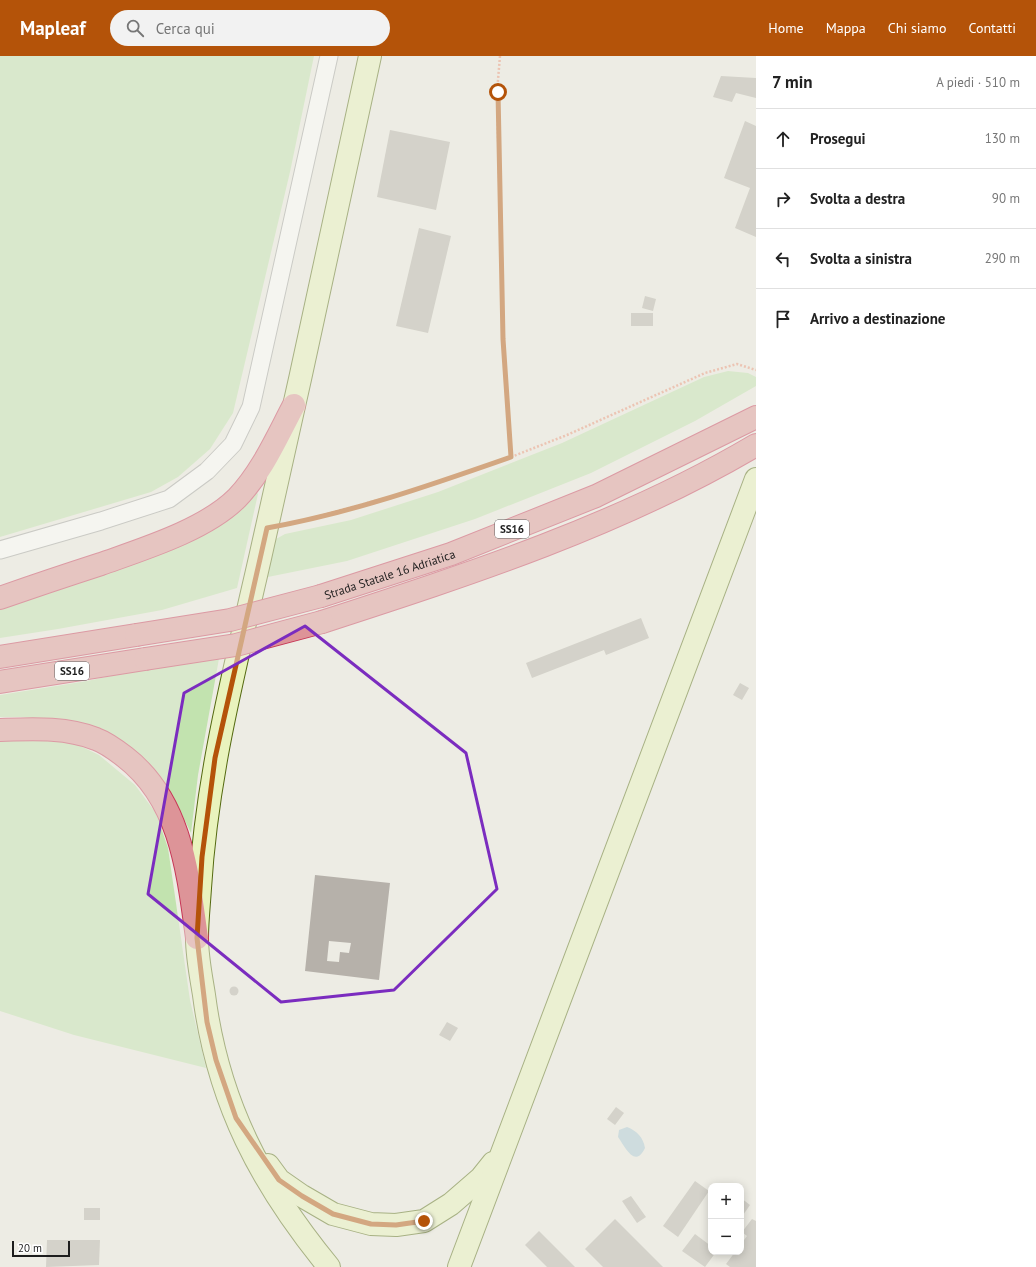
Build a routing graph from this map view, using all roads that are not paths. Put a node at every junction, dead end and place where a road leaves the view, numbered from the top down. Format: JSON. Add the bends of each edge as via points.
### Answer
{"nodes":[{"id":1,"x":329,"y":56,"type":"edge"},
{"id":2,"x":370,"y":56,"type":"edge"},
{"id":3,"x":294,"y":405,"type":"junction"},
{"id":4,"x":756,"y":417,"type":"edge"},
{"id":5,"x":756,"y":445,"type":"edge"},
{"id":6,"x":756,"y":479,"type":"edge"},
{"id":7,"x":0,"y":550,"type":"edge"},
{"id":8,"x":0,"y":598,"type":"edge"},
{"id":9,"x":0,"y":657,"type":"edge"},
{"id":10,"x":0,"y":682,"type":"edge"},
{"id":11,"x":0,"y":730,"type":"edge"},
{"id":12,"x":197,"y":938,"type":"junction"},
{"id":13,"x":236,"y":1118,"type":"junction"},
{"id":14,"x":505,"y":1147,"type":"junction"},
{"id":15,"x":329,"y":1267,"type":"edge"},
{"id":16,"x":459,"y":1267,"type":"edge"}],
"edges":[{"from":1,"to":7,"type":"street","via":[[251,406],[234,444],[207,471],[169,499]]},
{"from":2,"to":3,"type":"main road"},
{"from":3,"to":8,"type":"highway","via":[[252,480],[235,499],[213,516],[141,550]]},
{"from":3,"to":12,"type":"main road","via":[[215,758],[202,857]]},
{"from":4,"to":9,"type":"highway","name":"Strada Statale 16 Adriatica","number":"SS16","bridge":true,"via":[[596,496],[458,551],[321,596],[230,620]]},
{"from":5,"to":10,"type":"highway","number":"SS16","bridge":true,"via":[[678,487],[566,537],[447,582],[322,622],[236,645]]},
{"from":6,"to":14,"type":"main road"},
{"from":11,"to":12,"type":"highway","via":[[37,728],[89,737],[115,749],[134,764],[152,784],[177,830],[187,868]]},
{"from":12,"to":13,"type":"main road","via":[[207,1022],[216,1060]]},
{"from":13,"to":14,"type":"main road","via":[[279,1180],[333,1214],[371,1224],[396,1225],[424,1221],[451,1204],[481,1178]]},
{"from":13,"to":15,"type":"main road","via":[[254,1158],[274,1193],[299,1230]]},
{"from":14,"to":16,"type":"main road"}]}
